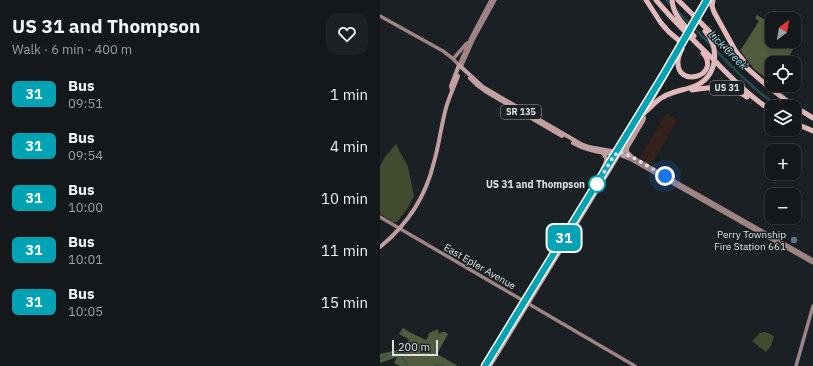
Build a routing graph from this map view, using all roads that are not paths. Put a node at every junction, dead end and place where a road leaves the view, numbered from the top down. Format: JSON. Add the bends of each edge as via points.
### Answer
{"nodes":[{"id":1,"x":491,"y":0,"type":"edge"},
{"id":2,"x":495,"y":0,"type":"edge"},
{"id":3,"x":646,"y":0,"type":"edge"},
{"id":4,"x":656,"y":0,"type":"edge"},
{"id":5,"x":672,"y":0,"type":"edge"},
{"id":6,"x":678,"y":0,"type":"edge"},
{"id":7,"x":682,"y":0,"type":"edge"},
{"id":8,"x":708,"y":1,"type":"edge"},
{"id":9,"x":684,"y":6,"type":"junction"},
{"id":10,"x":700,"y":15,"type":"junction"},
{"id":11,"x":380,"y":16,"type":"edge"},
{"id":12,"x":673,"y":20,"type":"junction"},
{"id":13,"x":702,"y":23,"type":"junction"},
{"id":14,"x":686,"y":38,"type":"junction"},
{"id":15,"x":469,"y":41,"type":"junction"},
{"id":16,"x":682,"y":43,"type":"junction"},
{"id":17,"x":682,"y":49,"type":"junction"},
{"id":18,"x":454,"y":60,"type":"junction"},
{"id":19,"x":460,"y":66,"type":"junction"},
{"id":20,"x":733,"y":80,"type":"junction"},
{"id":21,"x":762,"y":82,"type":"junction"},
{"id":22,"x":677,"y":91,"type":"junction"},
{"id":23,"x":644,"y":106,"type":"junction"},
{"id":24,"x":765,"y":107,"type":"edge"},
{"id":25,"x":765,"y":109,"type":"edge"},
{"id":26,"x":644,"y":114,"type":"junction"},
{"id":27,"x":813,"y":118,"type":"edge"},
{"id":28,"x":640,"y":120,"type":"junction"},
{"id":29,"x":801,"y":126,"type":"edge"},
{"id":30,"x":813,"y":131,"type":"edge"},
{"id":31,"x":601,"y":152,"type":"junction"},
{"id":32,"x":617,"y":153,"type":"junction"},
{"id":33,"x":631,"y":156,"type":"junction"},
{"id":34,"x":605,"y":170,"type":"junction"},
{"id":35,"x":601,"y":178,"type":"junction"},
{"id":36,"x":601,"y":184,"type":"junction"},
{"id":37,"x":702,"y":198,"type":"junction"},
{"id":38,"x":380,"y":217,"type":"edge"},
{"id":39,"x":400,"y":228,"type":"junction"},
{"id":40,"x":380,"y":247,"type":"edge"},
{"id":41,"x":813,"y":260,"type":"edge"},
{"id":42,"x":813,"y":263,"type":"edge"},
{"id":43,"x":527,"y":303,"type":"junction"},
{"id":44,"x":813,"y":306,"type":"edge"},
{"id":45,"x":485,"y":366,"type":"edge"},
{"id":46,"x":490,"y":366,"type":"edge"},
{"id":47,"x":635,"y":366,"type":"edge"},
{"id":48,"x":796,"y":366,"type":"edge"}],
"edges":[{"from":1,"to":15,"type":"main road"},
{"from":2,"to":19,"type":"main road"},
{"from":3,"to":16,"type":"highway","via":[[661,23]]},
{"from":4,"to":12,"type":"highway"},
{"from":5,"to":20,"type":"highway","via":[[680,21]]},
{"from":6,"to":9,"type":"highway"},
{"from":7,"to":13,"type":"highway"},
{"from":8,"to":10,"type":"main road","number":"US 31"},
{"from":8,"to":10,"type":"main road"},
{"from":8,"to":21,"type":"highway","via":[[735,50]]},
{"from":9,"to":13,"type":"highway"},
{"from":9,"to":22,"type":"highway","via":[[707,33],[715,50],[715,57],[709,74],[701,82]]},
{"from":10,"to":14,"type":"main road","number":"US 31"},
{"from":11,"to":18,"type":"main road","via":[[443,51]]},
{"from":12,"to":17,"type":"highway","via":[[706,56],[707,67],[702,74],[690,77],[680,71],[678,61]]},
{"from":12,"to":20,"type":"highway"},
{"from":13,"to":21,"type":"highway"},
{"from":14,"to":16,"type":"main road","number":"US 31"},
{"from":14,"to":17,"type":"main road"},
{"from":15,"to":18,"type":"main road"},
{"from":15,"to":19,"type":"main road"},
{"from":16,"to":23,"type":"main road","number":"US 31"},
{"from":17,"to":26,"type":"main road"},
{"from":18,"to":19,"type":"main road"},
{"from":19,"to":31,"type":"main road","number":"SR 135","via":[[485,91],[578,146]]},
{"from":19,"to":32,"type":"main road","number":"SR 135","via":[[483,87],[578,142]]},
{"from":19,"to":39,"type":"main road","via":[[444,116],[429,179],[416,206]]},
{"from":20,"to":24,"type":"highway"},
{"from":21,"to":27,"type":"highway"},
{"from":22,"to":25,"type":"highway","number":"US 31","via":[[726,88],[740,92]]},
{"from":22,"to":26,"type":"highway","number":"US 31","via":[[659,99]]},
{"from":23,"to":28,"type":"main road"},
{"from":23,"to":32,"type":"main road","number":"US 31"},
{"from":26,"to":28,"type":"main road","number":"US 31"},
{"from":26,"to":33,"type":"main road","via":[[643,121],[627,149]]},
{"from":28,"to":32,"type":"main road","number":"US 31"},
{"from":29,"to":30,"type":"highway"},
{"from":31,"to":32,"type":"main road","number":"SR 135"},
{"from":31,"to":35,"type":"main road","via":[[606,156]]},
{"from":32,"to":33,"type":"main road"},
{"from":32,"to":34,"type":"main road","number":"US 31"},
{"from":32,"to":36,"type":"main road","number":"US 31"},
{"from":32,"to":37,"type":"main road"},
{"from":33,"to":37,"type":"main road"},
{"from":34,"to":35,"type":"main road","number":"US 31"},
{"from":34,"to":36,"type":"main road"},
{"from":35,"to":43,"type":"main road","number":"US 31"},
{"from":36,"to":43,"type":"main road","number":"US 31"},
{"from":37,"to":41,"type":"main road"},
{"from":37,"to":42,"type":"main road"},
{"from":38,"to":39,"type":"main road","name":"East Epler Avenue"},
{"from":39,"to":40,"type":"main road"},
{"from":39,"to":43,"type":"main road","name":"East Epler Avenue"},
{"from":43,"to":45,"type":"main road","number":"US 31"},
{"from":43,"to":46,"type":"main road","number":"US 31"},
{"from":43,"to":47,"type":"main road","name":"East Epler Avenue"},
{"from":44,"to":48,"type":"main road"}]}
